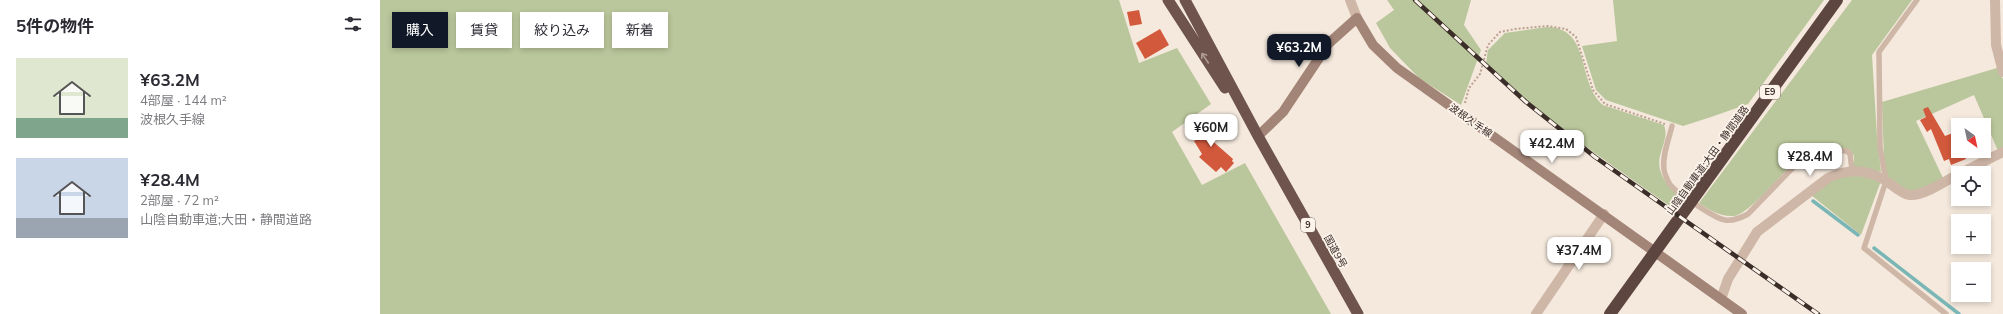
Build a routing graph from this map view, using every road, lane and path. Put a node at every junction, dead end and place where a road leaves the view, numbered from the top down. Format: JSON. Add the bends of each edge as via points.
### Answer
{"nodes":[{"id":1,"x":1168,"y":0,"type":"edge"},
{"id":2,"x":1184,"y":0,"type":"edge"},
{"id":3,"x":1350,"y":0,"type":"edge"},
{"id":4,"x":1837,"y":0,"type":"edge"},
{"id":5,"x":1917,"y":0,"type":"edge"},
{"id":6,"x":1995,"y":0,"type":"edge"},
{"id":7,"x":1357,"y":18,"type":"junction"},
{"id":8,"x":2003,"y":72,"type":"edge"},
{"id":9,"x":1463,"y":114,"type":"junction"},
{"id":10,"x":1672,"y":126,"type":"joint"},
{"id":11,"x":1258,"y":136,"type":"junction"},
{"id":12,"x":2003,"y":152,"type":"edge"},
{"id":13,"x":1975,"y":166,"type":"edge"},
{"id":14,"x":1852,"y":170,"type":"junction"},
{"id":15,"x":1951,"y":178,"type":"edge"},
{"id":16,"x":1886,"y":181,"type":"junction"},
{"id":17,"x":1604,"y":214,"type":"junction"},
{"id":18,"x":1721,"y":299,"type":"junction"},
{"id":19,"x":1358,"y":314,"type":"edge"},
{"id":20,"x":1536,"y":314,"type":"edge"},
{"id":21,"x":1610,"y":314,"type":"edge"},
{"id":22,"x":1742,"y":314,"type":"edge"},
{"id":23,"x":1946,"y":314,"type":"edge"}],
"edges":[{"from":11,"to":1,"type":"highway","name":"国道9号","number":"9","one_way":true},
{"from":2,"to":11,"type":"highway","name":"国道9号","number":"9"},
{"from":3,"to":7,"type":"street"},
{"from":4,"to":21,"type":"highway","name":"山陰自動車道;大田・静間道路","number":"E9"},
{"from":5,"to":16,"type":"lane","via":[[1879,52],[1880,148]]},
{"from":6,"to":8,"type":"street","via":[[1996,45]]},
{"from":7,"to":9,"type":"main road","name":"波根久手線","via":[[1372,45],[1396,68]]},
{"from":7,"to":11,"type":"main road","via":[[1329,43],[1283,112]]},
{"from":9,"to":10,"type":"path","via":[[1469,88],[1480,74],[1488,45],[1500,32],[1556,26],[1566,29],[1576,37],[1593,90],[1602,101]]},
{"from":9,"to":17,"type":"main road","name":"波根久手線"},
{"from":10,"to":14,"type":"lane","via":[[1664,158],[1664,169],[1669,184],[1704,210],[1725,220],[1739,219],[1748,214],[1811,149],[1847,151],[1850,154]]},
{"from":11,"to":19,"type":"highway","name":"国道9号","number":"9"},
{"from":12,"to":13,"type":"street"},
{"from":14,"to":16,"type":"street","via":[[1873,173]]},
{"from":14,"to":18,"type":"street","via":[[1828,178],[1757,232],[1728,280]]},
{"from":15,"to":16,"type":"street","via":[[1920,194],[1910,195]]},
{"from":16,"to":23,"type":"lane","via":[[1864,248]]},
{"from":17,"to":18,"type":"main road","name":"波根久手線"},
{"from":17,"to":20,"type":"street"},
{"from":18,"to":22,"type":"main road","name":"波根久手線"}]}
